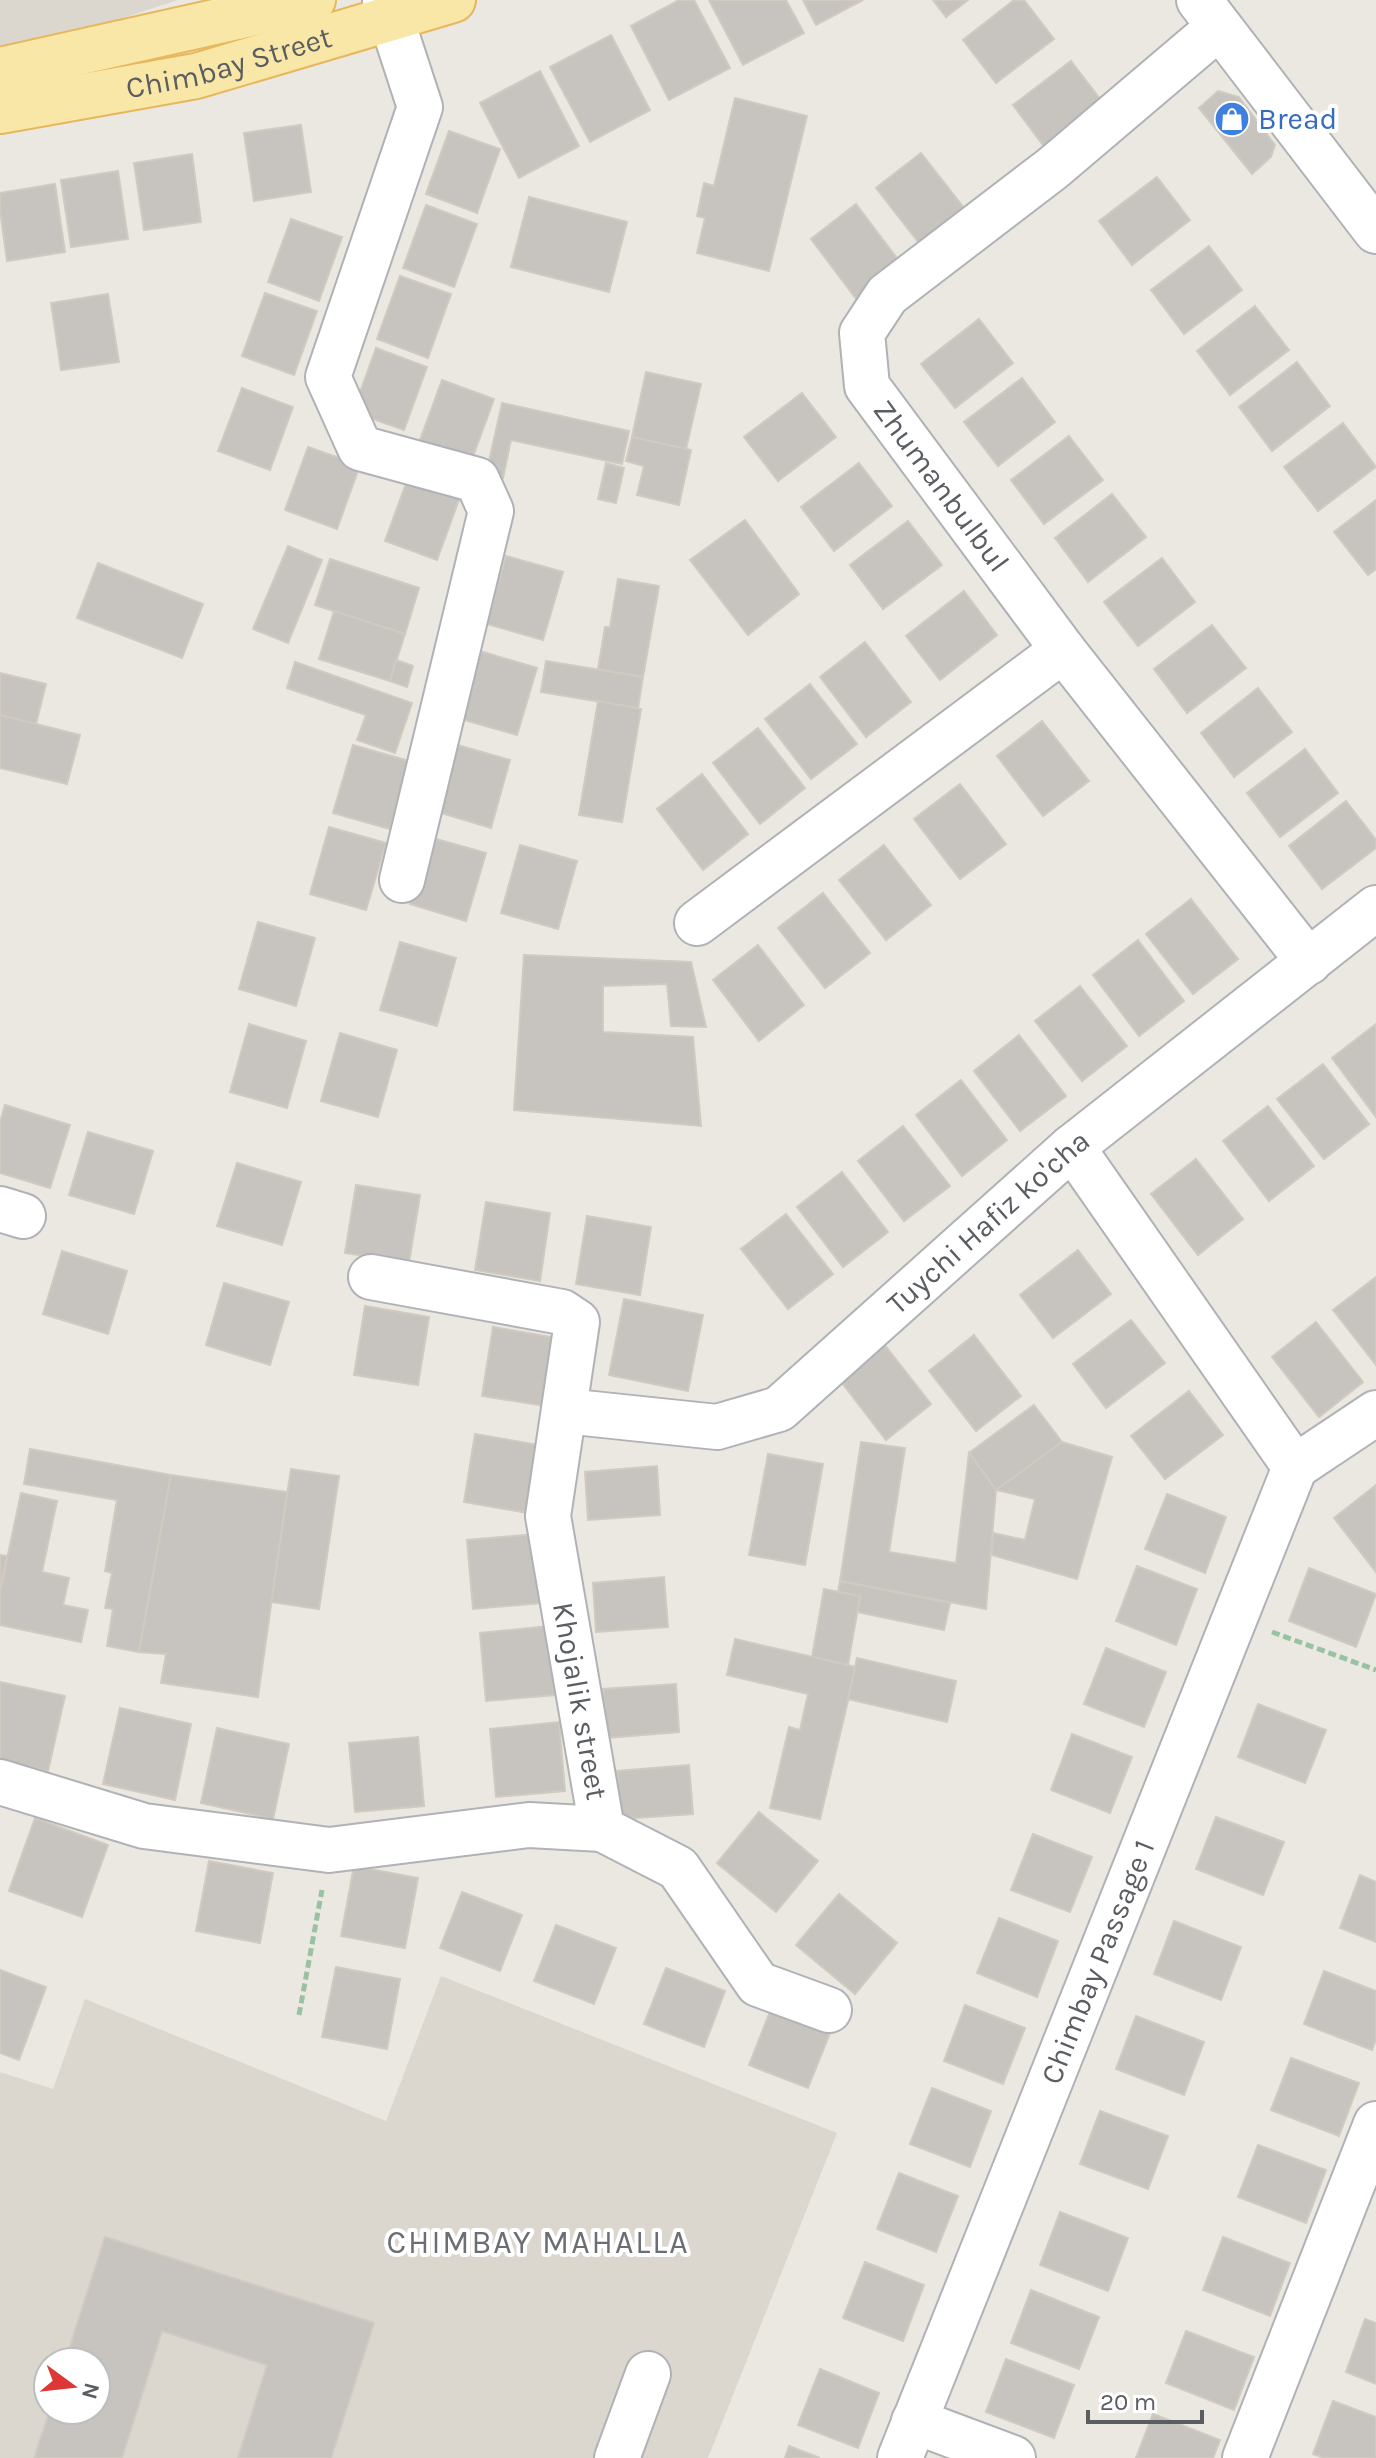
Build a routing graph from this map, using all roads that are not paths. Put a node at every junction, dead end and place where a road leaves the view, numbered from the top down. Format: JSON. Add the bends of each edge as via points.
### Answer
{"nodes":[{"id":1,"x":313,"y":0,"type":"edge"},
{"id":2,"x":453,"y":0,"type":"edge"},
{"id":3,"x":263,"y":6,"type":"edge"},
{"id":4,"x":389,"y":10,"type":"edge"},
{"id":5,"x":1209,"y":13,"type":"edge"},
{"id":6,"x":0,"y":70,"type":"edge"},
{"id":7,"x":0,"y":111,"type":"edge"},
{"id":8,"x":1376,"y":231,"type":"edge"},
{"id":9,"x":1063,"y":650,"type":"junction"},
{"id":10,"x":402,"y":880,"type":"dead end"},
{"id":11,"x":1376,"y":908,"type":"edge"},
{"id":12,"x":697,"y":923,"type":"dead end"},
{"id":13,"x":1309,"y":962,"type":"junction"},
{"id":14,"x":1072,"y":1147,"type":"junction"},
{"id":15,"x":371,"y":1277,"type":"dead end"},
{"id":16,"x":565,"y":1411,"type":"junction"},
{"id":17,"x":1376,"y":1413,"type":"edge"},
{"id":18,"x":1295,"y":1467,"type":"junction"},
{"id":19,"x":0,"y":1782,"type":"edge"},
{"id":20,"x":602,"y":1829,"type":"junction"},
{"id":21,"x":829,"y":2010,"type":"dead end"},
{"id":22,"x":1376,"y":2124,"type":"edge"},
{"id":23,"x":648,"y":2374,"type":"dead end"},
{"id":24,"x":907,"y":2439,"type":"edge"},
{"id":25,"x":617,"y":2458,"type":"edge"},
{"id":26,"x":1013,"y":2458,"type":"edge"},
{"id":27,"x":1245,"y":2458,"type":"edge"}],
"edges":[{"from":1,"to":3,"type":"main road","name":"Chimbay Street"},
{"from":2,"to":4,"type":"main road","name":"Chimbay Street"},
{"from":3,"to":6,"type":"main road","name":"Chimbay Street"},
{"from":4,"to":7,"type":"main road","name":"Chimbay Street","via":[[196,76]]},
{"from":4,"to":10,"type":"street","via":[[420,107],[328,377],[360,448],[477,480],[491,511]]},
{"from":5,"to":8,"type":"street"},
{"from":5,"to":9,"type":"street","name":"Zhumanbulbul","via":[[1053,168],[887,295],[862,333],[867,386]]},
{"from":9,"to":12,"type":"street"},
{"from":9,"to":13,"type":"street","name":"Zhumanbulbul"},
{"from":11,"to":13,"type":"street","name":"Tuychi Hafiz ko'cha"},
{"from":13,"to":14,"type":"street","name":"Tuychi Hafiz ko'cha"},
{"from":14,"to":16,"type":"street","name":"Tuychi Hafiz ko'cha","via":[[779,1409],[717,1427]]},
{"from":14,"to":18,"type":"street"},
{"from":15,"to":16,"type":"street","name":"Khojalik street","via":[[562,1312],[577,1322]]},
{"from":16,"to":20,"type":"street","name":"Khojalik street","via":[[548,1516]]},
{"from":17,"to":18,"type":"street"},
{"from":18,"to":24,"type":"street","name":"Chimbay Passage 1"},
{"from":19,"to":20,"type":"street","name":"Khojalik street","via":[[144,1826],[329,1850],[529,1825]]},
{"from":20,"to":21,"type":"street","via":[[678,1868],[758,1984]]},
{"from":22,"to":27,"type":"street"},
{"from":23,"to":25,"type":"street"},
{"from":24,"to":26,"type":"street"}]}
